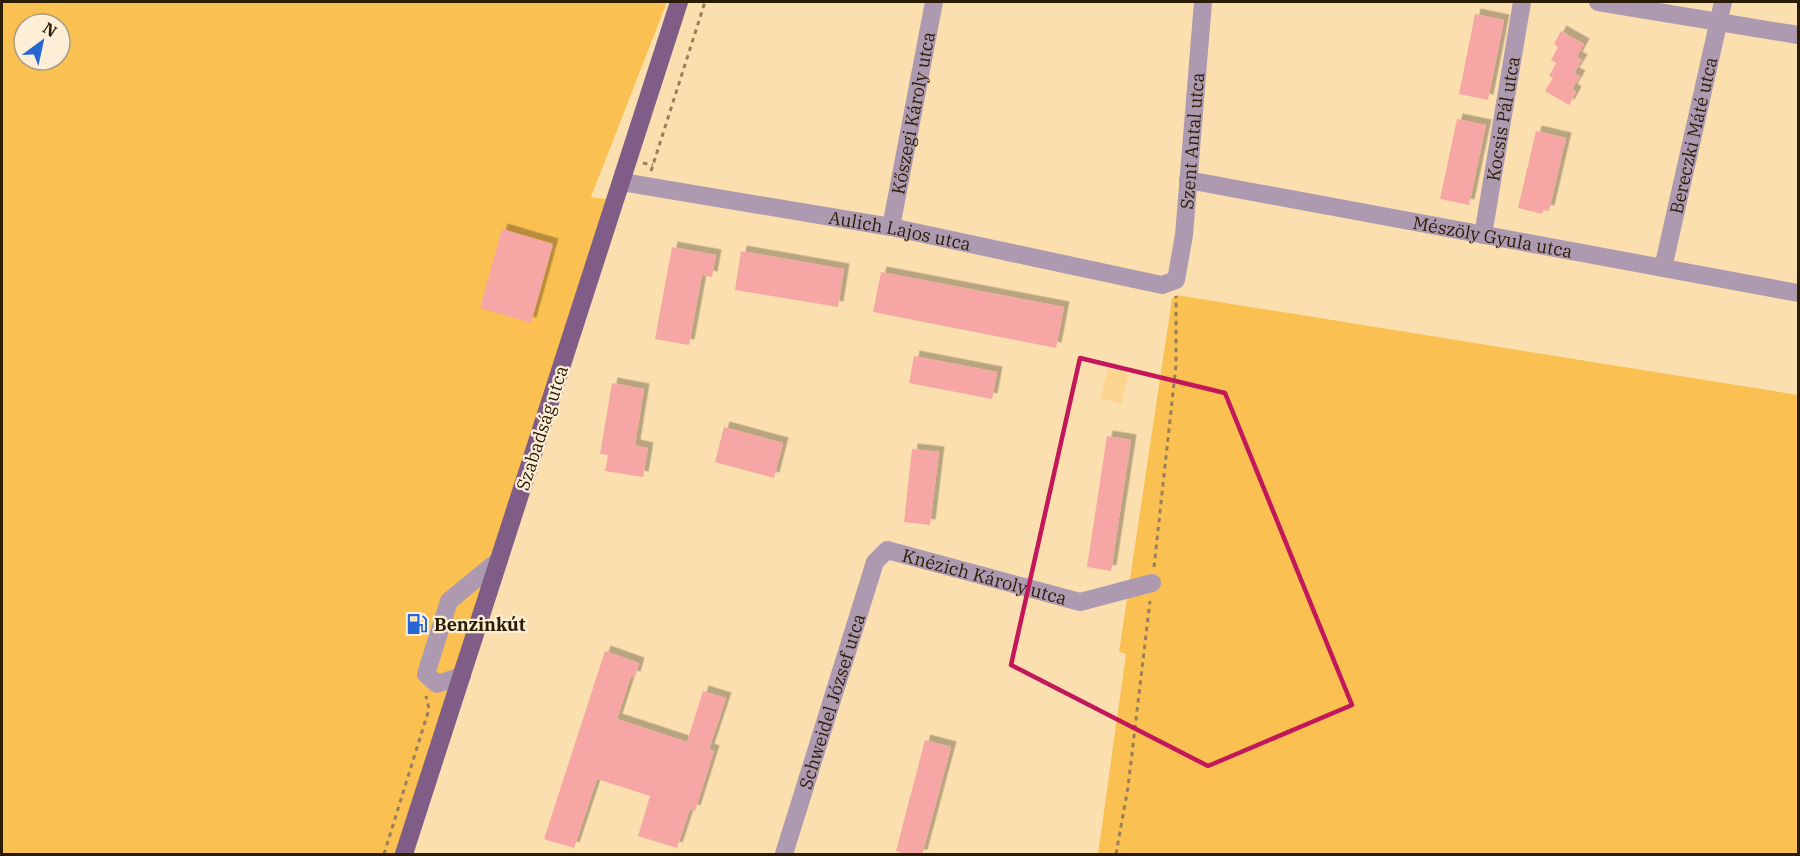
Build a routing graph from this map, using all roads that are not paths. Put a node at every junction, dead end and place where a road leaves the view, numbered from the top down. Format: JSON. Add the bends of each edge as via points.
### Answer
{"nodes":[{"id":1,"x":679,"y":2,"type":"edge"},
{"id":2,"x":934,"y":2,"type":"edge"},
{"id":3,"x":1203,"y":2,"type":"edge"},
{"id":4,"x":1522,"y":2,"type":"edge"},
{"id":5,"x":1598,"y":2,"type":"edge"},
{"id":6,"x":1723,"y":2,"type":"edge"},
{"id":7,"x":1716,"y":21,"type":"junction"},
{"id":8,"x":1798,"y":34,"type":"edge"},
{"id":9,"x":1188,"y":180,"type":"junction"},
{"id":10,"x":622,"y":182,"type":"junction"},
{"id":11,"x":891,"y":227,"type":"junction"},
{"id":12,"x":1483,"y":235,"type":"junction"},
{"id":13,"x":1663,"y":268,"type":"junction"},
{"id":14,"x":1176,"y":280,"type":"joint"},
{"id":15,"x":1798,"y":293,"type":"edge"},
{"id":16,"x":887,"y":550,"type":"joint"},
{"id":17,"x":499,"y":560,"type":"junction"},
{"id":18,"x":1152,"y":583,"type":"dead end"},
{"id":19,"x":462,"y":676,"type":"junction"},
{"id":20,"x":404,"y":855,"type":"edge"},
{"id":21,"x":783,"y":855,"type":"edge"}],
"edges":[{"from":1,"to":10,"type":"main road","name":"Szabadság utca"},
{"from":2,"to":11,"type":"street","name":"Kőszegi Károly utca"},
{"from":3,"to":9,"type":"street","name":"Szent Antal utca"},
{"from":4,"to":12,"type":"street","name":"Kocsis Pál utca"},
{"from":5,"to":7,"type":"street"},
{"from":6,"to":7,"type":"street","name":"Bereczki Máté utca"},
{"from":7,"to":8,"type":"street"},
{"from":7,"to":13,"type":"street","name":"Bereczki Máté utca"},
{"from":9,"to":12,"type":"street","name":"Mészöly Gyula utca"},
{"from":9,"to":14,"type":"street","name":"Szent Antal utca"},
{"from":10,"to":11,"type":"street","name":"Aulich Lajos utca"},
{"from":10,"to":17,"type":"main road","name":"Szabadság utca"},
{"from":11,"to":14,"type":"street","name":"Aulich Lajos utca","via":[[1162,285]]},
{"from":12,"to":13,"type":"street","name":"Mészöly Gyula utca"},
{"from":13,"to":15,"type":"street","name":"Mészöly Gyula utca"},
{"from":16,"to":18,"type":"street","name":"Knézich Károly utca","via":[[1080,602]]},
{"from":16,"to":21,"type":"street","name":"Schweidel József utca","via":[[875,562]]},
{"from":17,"to":19,"type":"main road","name":"Szabadság utca"},
{"from":17,"to":19,"type":"street","via":[[449,601],[426,674],[437,684]]},
{"from":19,"to":20,"type":"main road","name":"Szabadság utca"}]}
